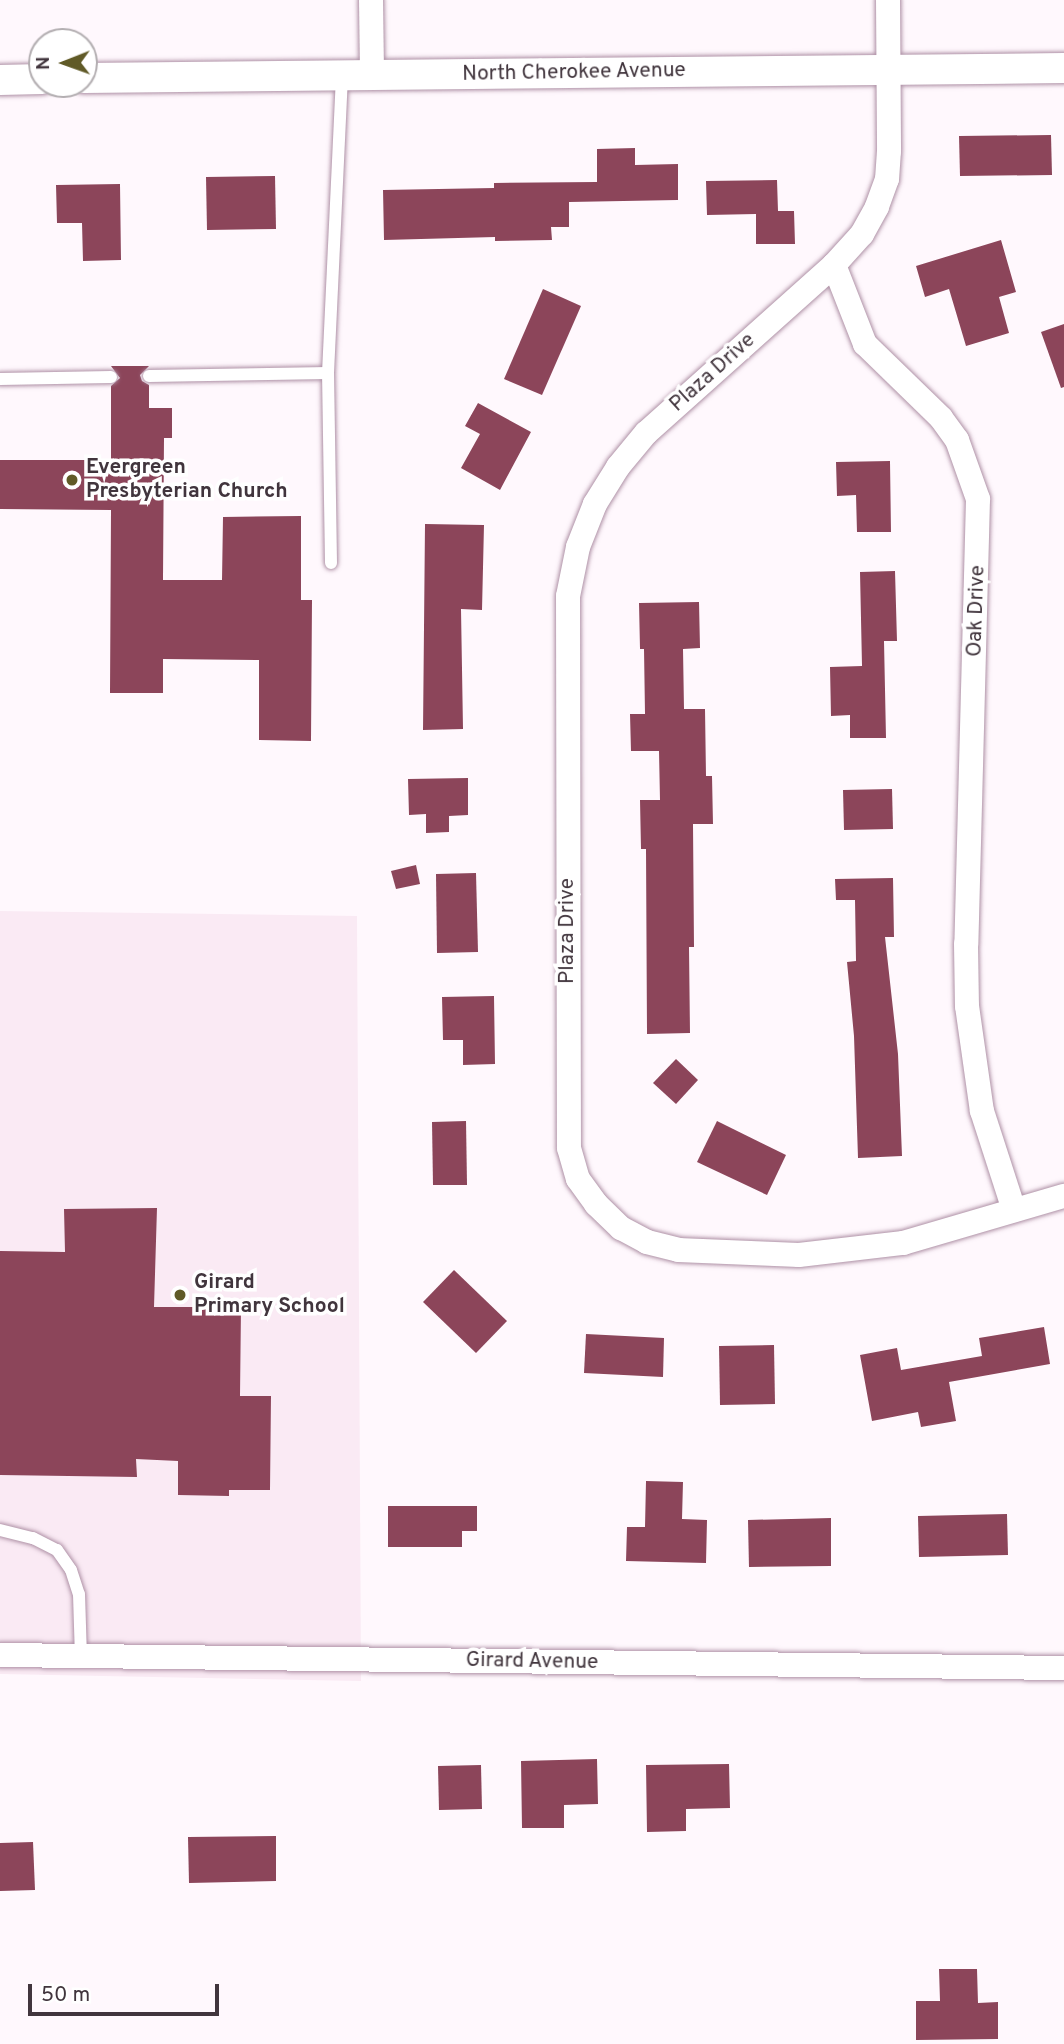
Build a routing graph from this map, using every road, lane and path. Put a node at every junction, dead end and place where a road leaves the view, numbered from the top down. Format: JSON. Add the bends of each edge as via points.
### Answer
{"nodes":[{"id":1,"x":371,"y":0,"type":"edge"},
{"id":2,"x":888,"y":0,"type":"edge"},
{"id":3,"x":1064,"y":68,"type":"edge"},
{"id":4,"x":888,"y":70,"type":"junction"},
{"id":5,"x":357,"y":74,"type":"junction"},
{"id":6,"x":98,"y":78,"type":"edge"},
{"id":7,"x":0,"y":79,"type":"edge"},
{"id":8,"x":28,"y":79,"type":"edge"},
{"id":9,"x":834,"y":265,"type":"junction"},
{"id":10,"x":328,"y":373,"type":"junction"},
{"id":11,"x":149,"y":376,"type":"dead end"},
{"id":12,"x":111,"y":377,"type":"dead end"},
{"id":13,"x":0,"y":379,"type":"edge"},
{"id":14,"x":331,"y":563,"type":"dead end"},
{"id":15,"x":1064,"y":1196,"type":"edge"},
{"id":16,"x":1014,"y":1210,"type":"junction"},
{"id":17,"x":0,"y":1530,"type":"edge"},
{"id":18,"x":0,"y":1655,"type":"edge"},
{"id":19,"x":81,"y":1656,"type":"junction"},
{"id":20,"x":1064,"y":1668,"type":"edge"}],
"edges":[{"from":1,"to":5,"type":"street"},
{"from":2,"to":4,"type":"street"},
{"from":3,"to":4,"type":"street","name":"North Cherokee Avenue"},
{"from":4,"to":5,"type":"street","name":"North Cherokee Avenue"},
{"from":4,"to":9,"type":"street","via":[[887,179],[862,234]]},
{"from":5,"to":6,"type":"street","name":"North Cherokee Avenue"},
{"from":5,"to":10,"type":"lane"},
{"from":7,"to":8,"type":"street"},
{"from":9,"to":16,"type":"street","name":"Oak Drive","via":[[865,344],[957,440],[978,499],[967,1006],[982,1111]]},
{"from":9,"to":16,"type":"street","name":"Plaza Drive","via":[[646,433],[595,505],[578,547],[568,596],[569,1147],[578,1179],[621,1228],[647,1242],[678,1250],[799,1255],[844,1251],[903,1243]]},
{"from":10,"to":11,"type":"lane"},
{"from":10,"to":14,"type":"lane"},
{"from":12,"to":13,"type":"lane"},
{"from":15,"to":16,"type":"street","name":"Plaza Drive"},
{"from":17,"to":19,"type":"lane","via":[[57,1550],[71,1570],[79,1594]]},
{"from":18,"to":19,"type":"street","name":"Girard Avenue"},
{"from":19,"to":20,"type":"street","name":"Girard Avenue"}]}
